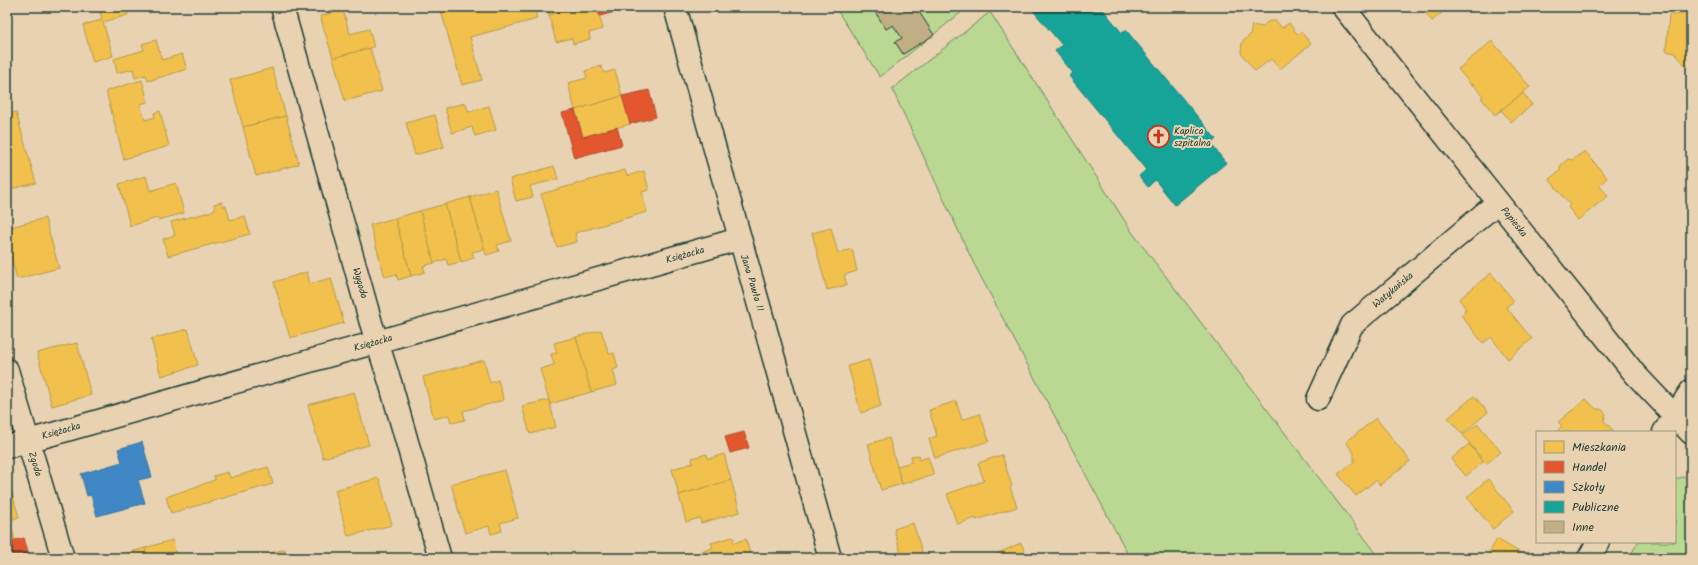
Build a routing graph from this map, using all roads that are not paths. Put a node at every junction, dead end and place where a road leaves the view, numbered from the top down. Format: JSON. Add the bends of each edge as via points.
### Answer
{"nodes":[{"id":1,"x":282,"y":7,"type":"edge"},
{"id":2,"x":675,"y":7,"type":"edge"},
{"id":3,"x":1343,"y":7,"type":"edge"},
{"id":4,"x":1498,"y":202,"type":"junction"},
{"id":5,"x":739,"y":238,"type":"junction"},
{"id":6,"x":377,"y":342,"type":"junction"},
{"id":7,"x":7,"y":370,"type":"edge"},
{"id":8,"x":1691,"y":391,"type":"edge"},
{"id":9,"x":1318,"y":399,"type":"dead end"},
{"id":10,"x":1669,"y":424,"type":"edge"},
{"id":11,"x":1691,"y":433,"type":"edge"},
{"id":12,"x":28,"y":440,"type":"junction"},
{"id":13,"x":7,"y":447,"type":"edge"},
{"id":14,"x":1597,"y":543,"type":"edge"},
{"id":15,"x":63,"y":558,"type":"edge"},
{"id":16,"x":440,"y":558,"type":"edge"},
{"id":17,"x":830,"y":558,"type":"edge"},
{"id":18,"x":1589,"y":558,"type":"edge"}],
"edges":[{"from":1,"to":6,"type":"street","name":"Wygoda"},
{"from":2,"to":5,"type":"street","name":"Jana Pawła II"},
{"from":3,"to":4,"type":"street","name":"Papieska"},
{"from":4,"to":9,"type":"street","name":"Watykańska","via":[[1352,325]]},
{"from":4,"to":10,"type":"street","name":"Papieska","via":[[1635,374]]},
{"from":5,"to":6,"type":"street","name":"Księżacka"},
{"from":5,"to":17,"type":"street","name":"Jana Pawła II"},
{"from":6,"to":12,"type":"street","name":"Księżacka"},
{"from":6,"to":16,"type":"street","name":"Wygoda"},
{"from":7,"to":12,"type":"street","name":"Zgoda"},
{"from":8,"to":10,"type":"street"},
{"from":10,"to":11,"type":"street","name":"Papieska"},
{"from":12,"to":13,"type":"street","name":"Księżacka"},
{"from":12,"to":15,"type":"street","name":"Zgoda"},
{"from":14,"to":18,"type":"street"}]}
